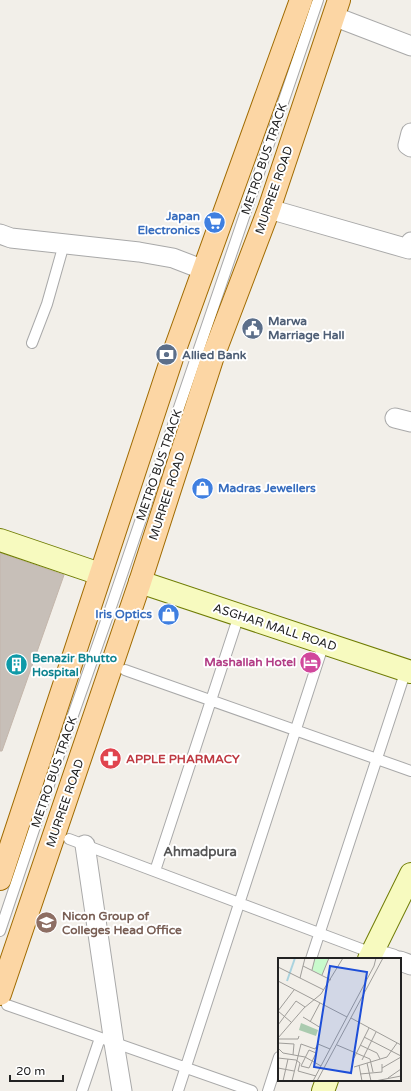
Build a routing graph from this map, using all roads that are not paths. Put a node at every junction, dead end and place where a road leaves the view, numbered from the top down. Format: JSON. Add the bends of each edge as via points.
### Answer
{"nodes":[{"id":1,"x":301,"y":0,"type":"edge"},
{"id":2,"x":318,"y":0,"type":"edge"},
{"id":3,"x":336,"y":8,"type":"edge"},
{"id":4,"x":411,"y":46,"type":"edge"},
{"id":5,"x":411,"y":133,"type":"edge"},
{"id":6,"x":411,"y":147,"type":"edge"},
{"id":7,"x":269,"y":209,"type":"junction"},
{"id":8,"x":0,"y":234,"type":"edge"},
{"id":9,"x":411,"y":242,"type":"edge"},
{"id":10,"x":64,"y":244,"type":"junction"},
{"id":11,"x":204,"y":270,"type":"junction"},
{"id":12,"x":32,"y":343,"type":"dead end"},
{"id":13,"x":0,"y":540,"type":"edge"},
{"id":14,"x":100,"y":574,"type":"junction"},
{"id":15,"x":140,"y":582,"type":"junction"},
{"id":16,"x":239,"y":615,"type":"junction"},
{"id":17,"x":324,"y":643,"type":"junction"},
{"id":18,"x":125,"y":670,"type":"dead end"},
{"id":19,"x":408,"y":671,"type":"edge"},
{"id":20,"x":211,"y":701,"type":"junction"},
{"id":21,"x":296,"y":731,"type":"junction"},
{"id":22,"x":377,"y":759,"type":"junction"},
{"id":23,"x":411,"y":771,"type":"edge"},
{"id":24,"x":77,"y":842,"type":"joint"},
{"id":25,"x":155,"y":871,"type":"junction"},
{"id":26,"x":411,"y":874,"type":"edge"},
{"id":27,"x":0,"y":879,"type":"edge"},
{"id":28,"x":240,"y":903,"type":"junction"},
{"id":29,"x":0,"y":931,"type":"edge"},
{"id":30,"x":320,"y":933,"type":"junction"},
{"id":31,"x":371,"y":956,"type":"edge"},
{"id":32,"x":311,"y":958,"type":"edge"},
{"id":33,"x":386,"y":958,"type":"edge"},
{"id":34,"x":401,"y":961,"type":"edge"},
{"id":35,"x":411,"y":964,"type":"edge"},
{"id":36,"x":4,"y":1000,"type":"edge"},
{"id":37,"x":107,"y":1040,"type":"junction"},
{"id":38,"x":278,"y":1060,"type":"edge"},
{"id":39,"x":186,"y":1068,"type":"junction"},
{"id":40,"x":326,"y":1081,"type":"edge"},
{"id":41,"x":82,"y":1091,"type":"edge"},
{"id":42,"x":122,"y":1091,"type":"edge"},
{"id":43,"x":178,"y":1091,"type":"edge"},
{"id":44,"x":252,"y":1091,"type":"edge"},
{"id":45,"x":268,"y":1091,"type":"edge"},
{"id":46,"x":323,"y":1091,"type":"edge"}],
"edges":[{"from":1,"to":11,"type":"main road"},
{"from":2,"to":29,"type":"lane","name":"METRO BUS TRACK"},
{"from":3,"to":4,"type":"street"},
{"from":3,"to":7,"type":"main road","name":"MURREE ROAD"},
{"from":5,"to":6,"type":"street","via":[[408,145]]},
{"from":7,"to":9,"type":"street","via":[[409,249]]},
{"from":7,"to":15,"type":"main road","name":"MURREE ROAD","via":[[212,359]]},
{"from":8,"to":10,"type":"street","via":[[11,238]]},
{"from":10,"to":11,"type":"street","via":[[173,258]]},
{"from":10,"to":12,"type":"lane","via":[[48,304]]},
{"from":11,"to":14,"type":"main road"},
{"from":13,"to":14,"type":"main road"},
{"from":14,"to":27,"type":"main road"},
{"from":15,"to":16,"type":"main road","name":"ASGHAR MALL ROAD"},
{"from":15,"to":36,"type":"main road","name":"MURREE ROAD"},
{"from":16,"to":17,"type":"main road","name":"ASGHAR MALL ROAD"},
{"from":16,"to":20,"type":"lane"},
{"from":17,"to":19,"type":"main road","name":"ASGHAR MALL ROAD"},
{"from":17,"to":21,"type":"lane"},
{"from":18,"to":20,"type":"lane"},
{"from":19,"to":22,"type":"lane"},
{"from":20,"to":21,"type":"lane"},
{"from":20,"to":25,"type":"lane"},
{"from":21,"to":22,"type":"lane"},
{"from":21,"to":28,"type":"lane"},
{"from":22,"to":23,"type":"lane"},
{"from":22,"to":30,"type":"lane"},
{"from":24,"to":25,"type":"lane"},
{"from":24,"to":37,"type":"street"},
{"from":25,"to":28,"type":"lane"},
{"from":26,"to":31,"type":"main road"},
{"from":28,"to":30,"type":"lane"},
{"from":28,"to":39,"type":"lane"},
{"from":30,"to":31,"type":"lane"},
{"from":30,"to":32,"type":"lane"},
{"from":31,"to":33,"type":"street"},
{"from":34,"to":35,"type":"street"},
{"from":36,"to":37,"type":"lane"},
{"from":37,"to":39,"type":"lane"},
{"from":37,"to":41,"type":"lane"},
{"from":37,"to":42,"type":"street"},
{"from":38,"to":45,"type":"lane"},
{"from":39,"to":43,"type":"lane"},
{"from":39,"to":44,"type":"lane"},
{"from":40,"to":46,"type":"main road"}]}
